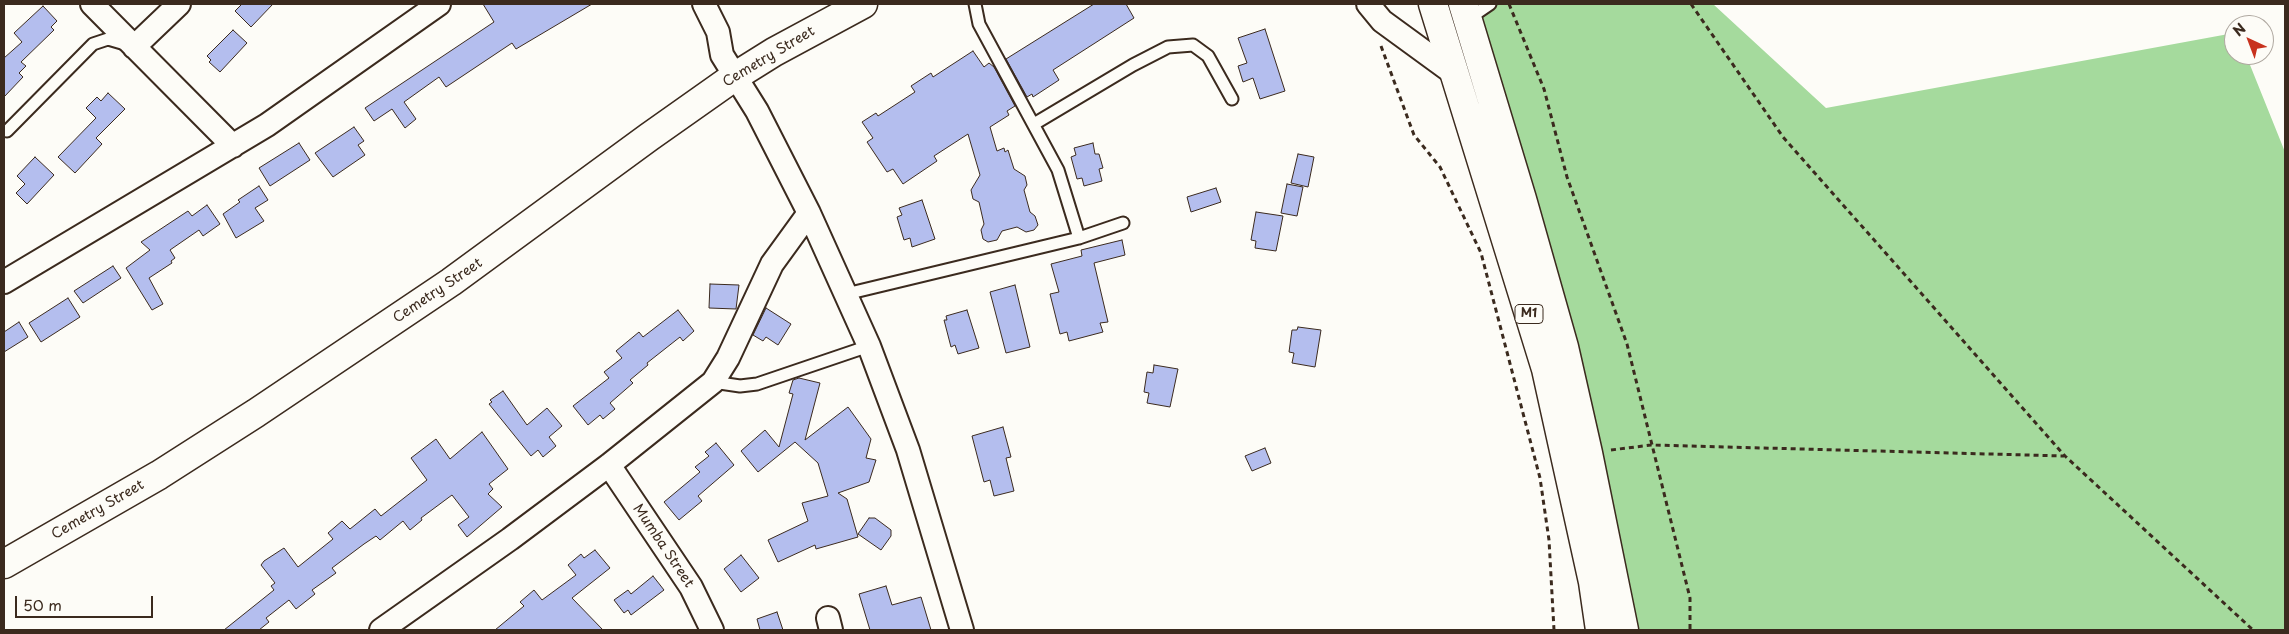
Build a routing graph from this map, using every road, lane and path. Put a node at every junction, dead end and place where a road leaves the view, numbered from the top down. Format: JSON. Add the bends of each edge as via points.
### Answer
{"nodes":[{"id":1,"x":92,"y":4,"type":"edge"},
{"id":2,"x":179,"y":4,"type":"edge"},
{"id":3,"x":438,"y":4,"type":"edge"},
{"id":4,"x":704,"y":4,"type":"edge"},
{"id":5,"x":863,"y":4,"type":"edge"},
{"id":6,"x":975,"y":4,"type":"edge"},
{"id":7,"x":1368,"y":4,"type":"edge"},
{"id":8,"x":1433,"y":4,"type":"edge"},
{"id":9,"x":1490,"y":4,"type":"edge"},
{"id":10,"x":1509,"y":4,"type":"edge"},
{"id":11,"x":1691,"y":4,"type":"edge"},
{"id":12,"x":1465,"y":11,"type":"edge"},
{"id":13,"x":1378,"y":39,"type":"dead end"},
{"id":14,"x":134,"y":47,"type":"junction"},
{"id":15,"x":1456,"y":75,"type":"junction"},
{"id":16,"x":734,"y":77,"type":"junction"},
{"id":17,"x":1232,"y":99,"type":"dead end"},
{"id":18,"x":1034,"y":124,"type":"junction"},
{"id":19,"x":7,"y":131,"type":"dead end"},
{"id":20,"x":233,"y":146,"type":"junction"},
{"id":21,"x":810,"y":213,"type":"junction"},
{"id":22,"x":1123,"y":223,"type":"dead end"},
{"id":23,"x":1079,"y":238,"type":"junction"},
{"id":24,"x":4,"y":282,"type":"edge"},
{"id":25,"x":846,"y":294,"type":"junction"},
{"id":26,"x":869,"y":346,"type":"junction"},
{"id":27,"x":713,"y":382,"type":"junction"},
{"id":28,"x":1652,"y":445,"type":"junction"},
{"id":29,"x":1588,"y":453,"type":"junction"},
{"id":30,"x":2065,"y":456,"type":"junction"},
{"id":31,"x":609,"y":465,"type":"junction"},
{"id":32,"x":4,"y":564,"type":"edge"},
{"id":33,"x":381,"y":630,"type":"edge"},
{"id":34,"x":712,"y":630,"type":"edge"},
{"id":35,"x":962,"y":630,"type":"edge"},
{"id":36,"x":1554,"y":630,"type":"edge"},
{"id":37,"x":1600,"y":630,"type":"edge"},
{"id":38,"x":1624,"y":630,"type":"edge"},
{"id":39,"x":1690,"y":630,"type":"edge"},
{"id":40,"x":2253,"y":630,"type":"edge"}],
"edges":[{"from":1,"to":14,"type":"street"},
{"from":2,"to":14,"type":"street"},
{"from":3,"to":20,"type":"street"},
{"from":4,"to":16,"type":"street","via":[[718,32],[722,55]]},
{"from":5,"to":16,"type":"main road","name":"Cemetry Street"},
{"from":6,"to":18,"type":"lane","via":[[979,24]]},
{"from":7,"to":15,"type":"street","via":[[1382,21]]},
{"from":8,"to":15,"type":"main road","number":"M1"},
{"from":9,"to":12,"type":"lane"},
{"from":10,"to":28,"type":"path","via":[[1544,89],[1567,177],[1627,344]]},
{"from":11,"to":30,"type":"path","via":[[1783,137]]},
{"from":12,"to":29,"type":"main road","number":"M1","via":[[1564,347]]},
{"from":13,"to":36,"type":"path","via":[[1414,135],[1440,167],[1481,253],[1540,478],[1548,532]]},
{"from":14,"to":19,"type":"lane","via":[[108,39],[93,44]]},
{"from":14,"to":20,"type":"street"},
{"from":15,"to":37,"type":"main road","number":"M1","via":[[1546,369],[1593,582]]},
{"from":16,"to":21,"type":"street","via":[[758,111]]},
{"from":16,"to":32,"type":"main road","name":"Cemetry Street","via":[[459,277],[272,403],[159,475]]},
{"from":17,"to":18,"type":"lane","via":[[1208,56],[1193,45],[1168,47]]},
{"from":18,"to":23,"type":"lane","via":[[1058,170]]},
{"from":20,"to":24,"type":"street"},
{"from":21,"to":25,"type":"street"},
{"from":21,"to":27,"type":"street","via":[[772,264],[728,358]]},
{"from":22,"to":23,"type":"lane"},
{"from":23,"to":25,"type":"lane"},
{"from":25,"to":26,"type":"street"},
{"from":26,"to":27,"type":"lane","via":[[757,384],[740,386]]},
{"from":26,"to":35,"type":"street","via":[[908,450]]},
{"from":27,"to":31,"type":"street"},
{"from":28,"to":29,"type":"path"},
{"from":28,"to":30,"type":"path"},
{"from":28,"to":39,"type":"path","via":[[1690,598]]},
{"from":29,"to":38,"type":"main road","number":"M1"},
{"from":30,"to":40,"type":"path"},
{"from":31,"to":33,"type":"street"},
{"from":31,"to":34,"type":"street","name":"Mumba Street","via":[[692,587]]}]}
